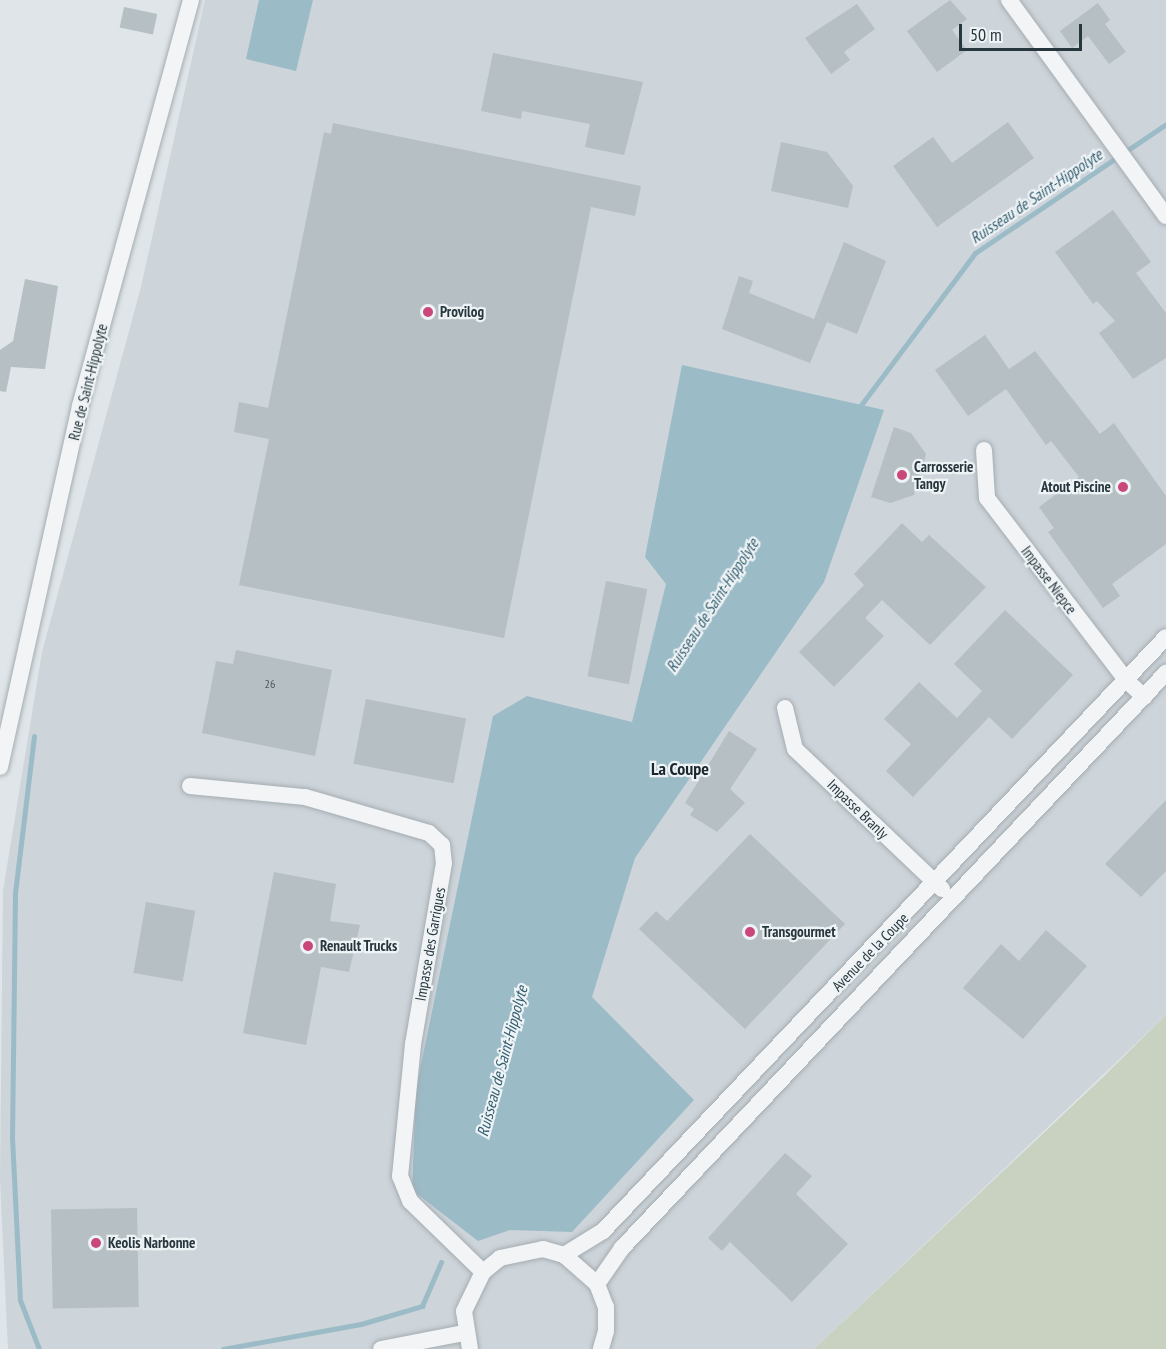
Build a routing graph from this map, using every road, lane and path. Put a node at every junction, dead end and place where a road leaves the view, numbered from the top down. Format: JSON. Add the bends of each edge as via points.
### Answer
{"nodes":[{"id":1,"x":191,"y":0,"type":"edge"},
{"id":2,"x":1009,"y":0,"type":"edge"},
{"id":3,"x":1166,"y":216,"type":"edge"},
{"id":4,"x":984,"y":450,"type":"dead end"},
{"id":5,"x":1166,"y":637,"type":"edge"},
{"id":6,"x":1166,"y":673,"type":"edge"},
{"id":7,"x":1126,"y":680,"type":"junction"},
{"id":8,"x":1144,"y":697,"type":"junction"},
{"id":9,"x":785,"y":708,"type":"dead end"},
{"id":10,"x":0,"y":768,"type":"edge"},
{"id":11,"x":190,"y":786,"type":"dead end"},
{"id":12,"x":935,"y":884,"type":"junction"},
{"id":13,"x":952,"y":898,"type":"junction"},
{"id":14,"x":564,"y":1255,"type":"junction"},
{"id":15,"x":483,"y":1272,"type":"junction"},
{"id":16,"x":597,"y":1284,"type":"junction"},
{"id":17,"x":467,"y":1341,"type":"edge"},
{"id":18,"x":381,"y":1349,"type":"edge"},
{"id":19,"x":600,"y":1349,"type":"edge"}],
"edges":[{"from":1,"to":10,"type":"street","name":"Rue de Saint-Hippolyte","via":[[80,406]]},
{"from":2,"to":3,"type":"street"},
{"from":4,"to":7,"type":"street","name":"Impasse Niepce","via":[[987,498]]},
{"from":5,"to":7,"type":"street","name":"Avenue de la Coupe"},
{"from":6,"to":8,"type":"street","name":"Avenue de la Coupe"},
{"from":7,"to":8,"type":"street","name":"Impasse Niepce"},
{"from":7,"to":12,"type":"street","name":"Avenue de la Coupe"},
{"from":8,"to":13,"type":"street","name":"Avenue de la Coupe"},
{"from":9,"to":12,"type":"street","name":"Impasse Branly","via":[[795,749]]},
{"from":11,"to":15,"type":"street","name":"Impasse des Garrigues","via":[[306,797],[429,833],[442,845],[444,863],[413,1044],[400,1176],[410,1201]]},
{"from":12,"to":13,"type":"street","name":"Impasse Branly"},
{"from":12,"to":14,"type":"street","name":"Avenue de la Coupe","via":[[603,1231]]},
{"from":13,"to":16,"type":"street","name":"Avenue de la Coupe","via":[[622,1248]]},
{"from":14,"to":15,"type":"street","via":[[521,1251]]},
{"from":14,"to":16,"type":"street"},
{"from":15,"to":17,"type":"street","via":[[471,1290]]},
{"from":16,"to":19,"type":"street","via":[[606,1307]]},
{"from":17,"to":18,"type":"street"}]}
